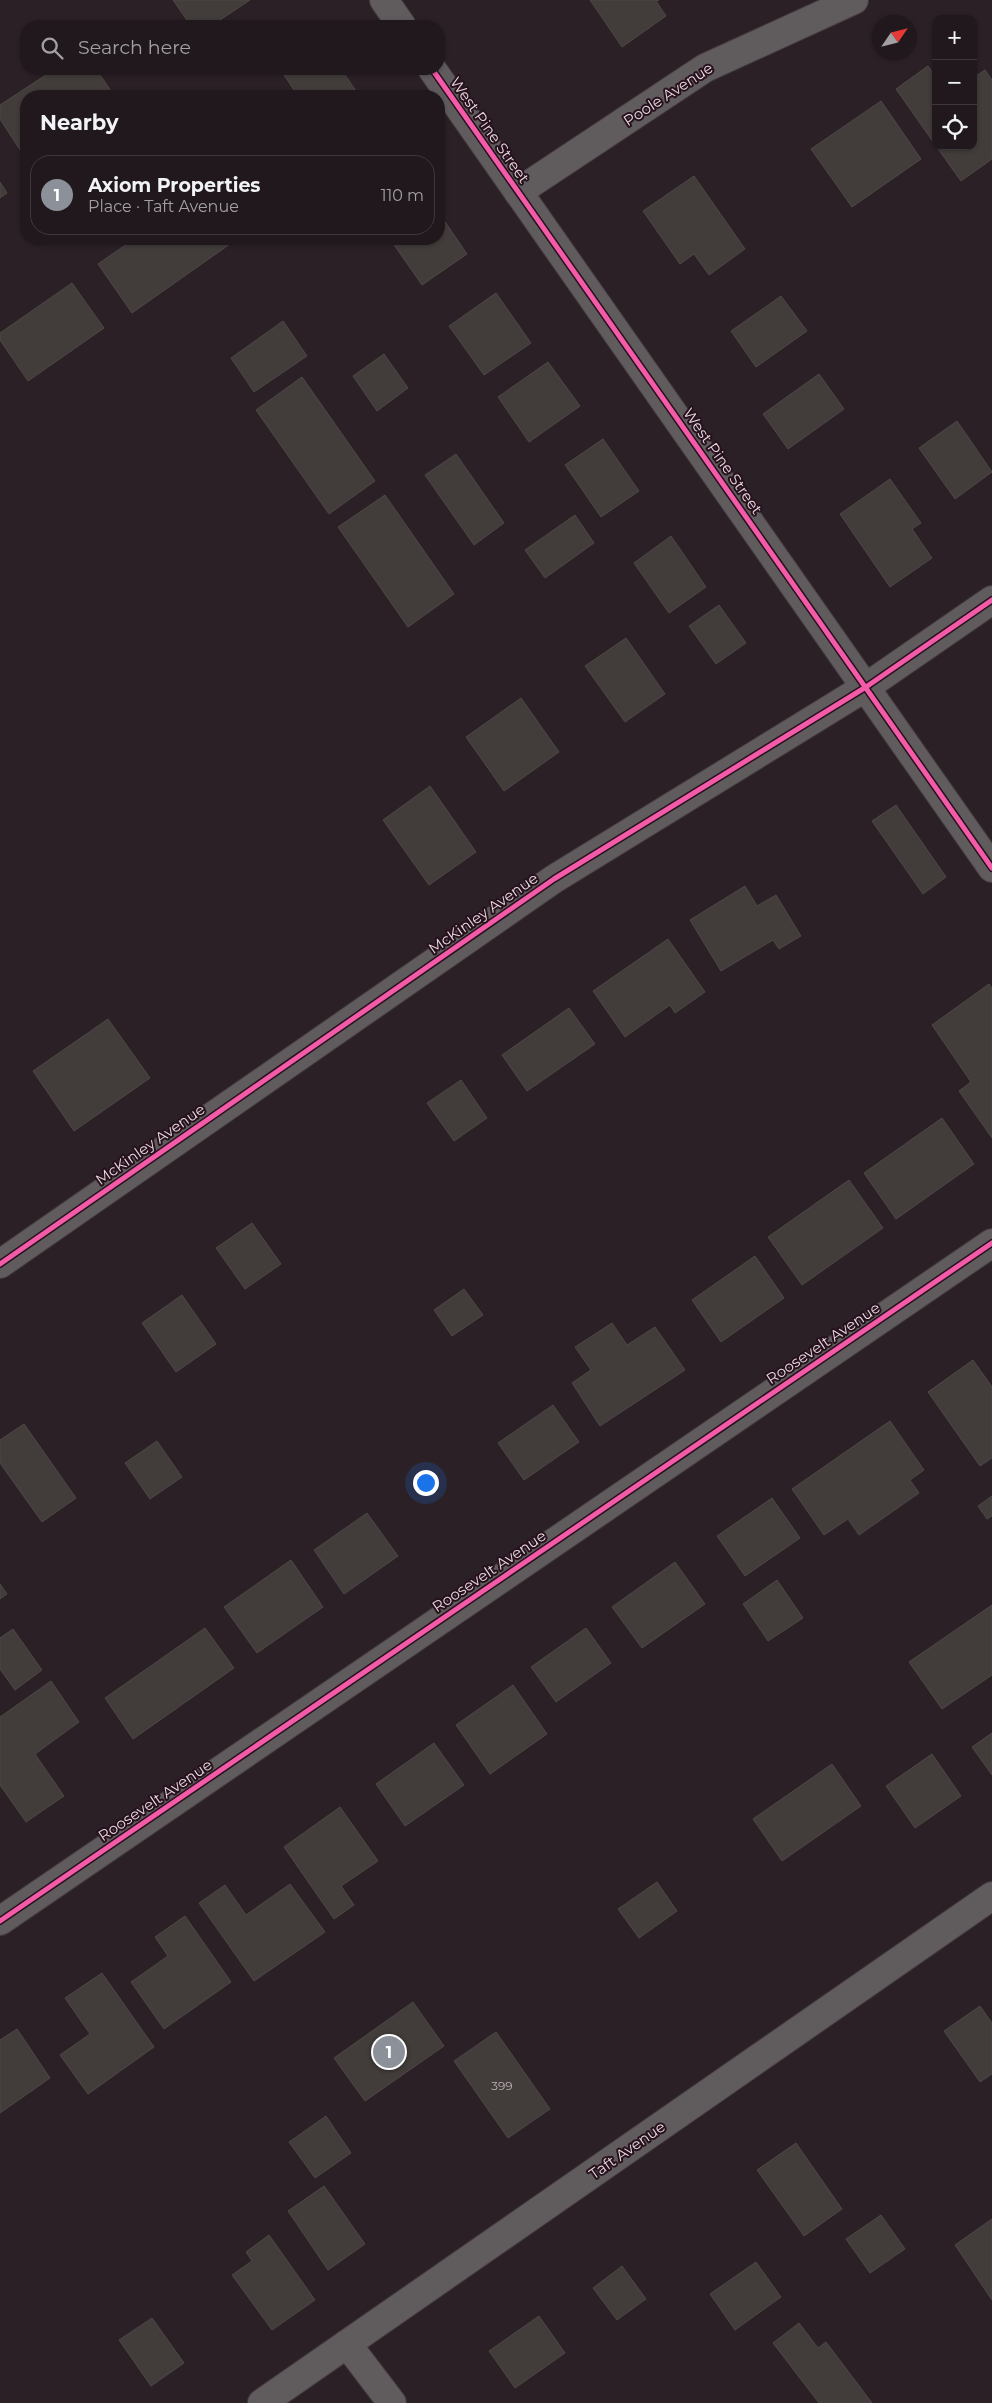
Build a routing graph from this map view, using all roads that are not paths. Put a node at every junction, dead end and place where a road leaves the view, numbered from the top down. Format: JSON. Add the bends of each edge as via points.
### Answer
{"nodes":[{"id":1,"x":384,"y":0,"type":"edge"},
{"id":2,"x":854,"y":0,"type":"edge"},
{"id":3,"x":398,"y":20,"type":"edge"},
{"id":4,"x":436,"y":75,"type":"edge"},
{"id":5,"x":518,"y":192,"type":"junction"},
{"id":6,"x":992,"y":600,"type":"edge"},
{"id":7,"x":866,"y":688,"type":"junction"},
{"id":8,"x":992,"y":868,"type":"edge"},
{"id":9,"x":992,"y":1243,"type":"edge"},
{"id":10,"x":0,"y":1264,"type":"edge"},
{"id":11,"x":992,"y":1896,"type":"edge"},
{"id":12,"x":0,"y":1921,"type":"edge"},
{"id":13,"x":347,"y":2344,"type":"junction"},
{"id":14,"x":262,"y":2403,"type":"edge"},
{"id":15,"x":392,"y":2403,"type":"edge"}],
"edges":[{"from":1,"to":3,"type":"street"},
{"from":2,"to":5,"type":"street","name":"Poole Avenue","via":[[705,68]]},
{"from":4,"to":5,"type":"street","name":"West Pine Street"},
{"from":5,"to":7,"type":"street","name":"West Pine Street"},
{"from":6,"to":7,"type":"street","name":"McKinley Avenue"},
{"from":7,"to":8,"type":"street","name":"West Pine Street"},
{"from":7,"to":10,"type":"street","name":"McKinley Avenue","via":[[554,879]]},
{"from":9,"to":12,"type":"street","name":"Roosevelt Avenue"},
{"from":11,"to":13,"type":"street","name":"Taft Avenue"},
{"from":13,"to":14,"type":"street","name":"Taft Avenue"},
{"from":13,"to":15,"type":"street"}]}
